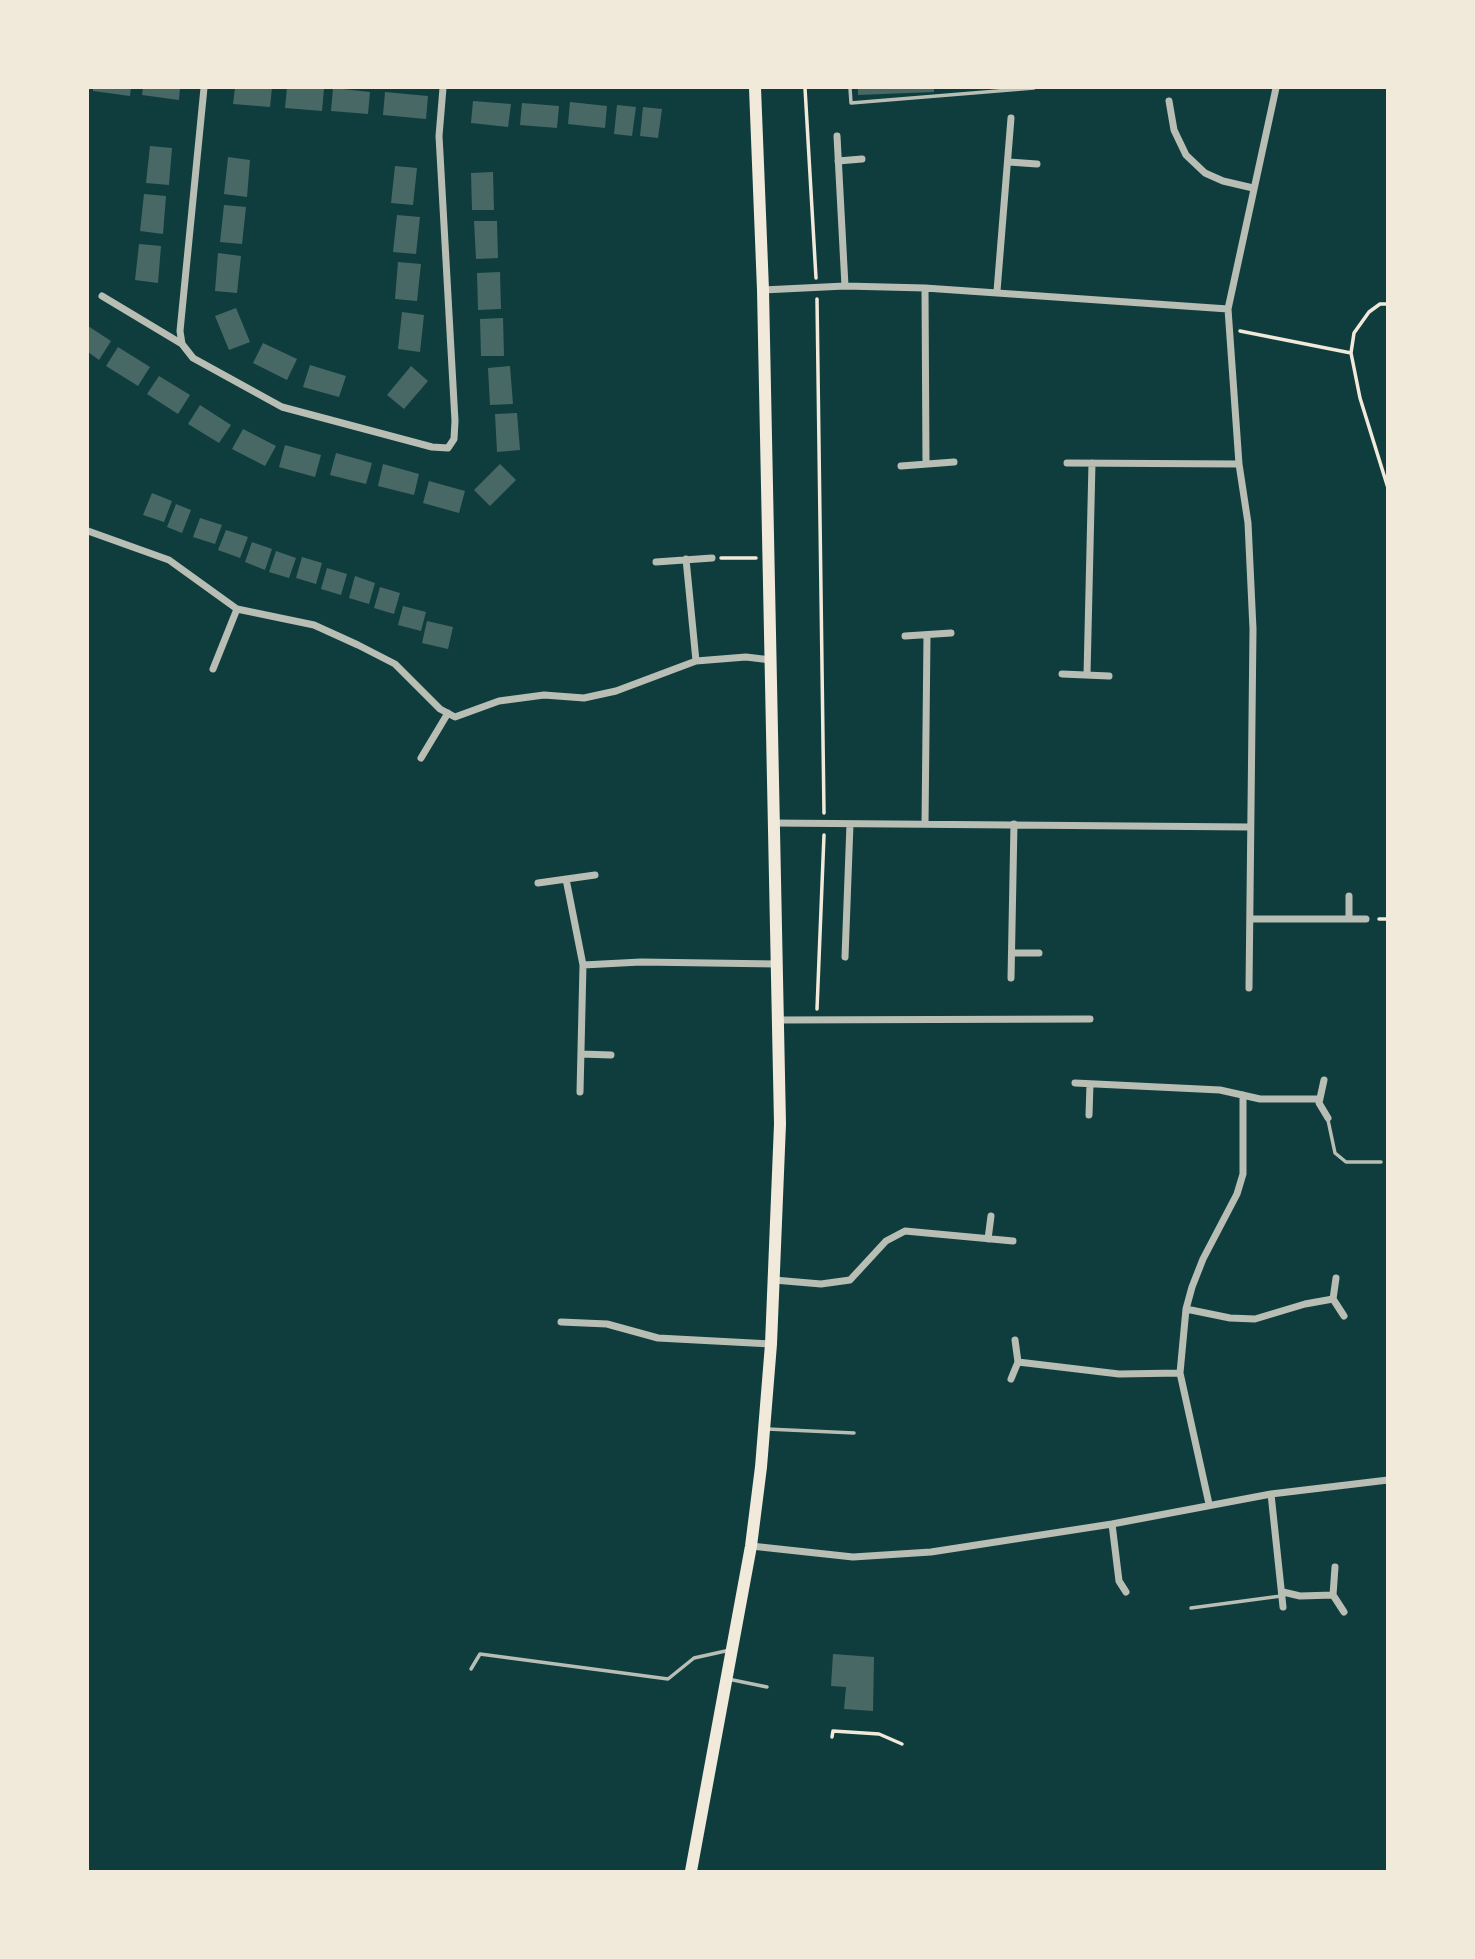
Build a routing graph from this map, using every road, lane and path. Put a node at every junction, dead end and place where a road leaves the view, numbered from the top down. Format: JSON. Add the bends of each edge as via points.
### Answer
{"nodes":[{"id":1,"x":204,"y":88,"type":"edge"},
{"id":2,"x":443,"y":88,"type":"edge"},
{"id":3,"x":755,"y":88,"type":"edge"},
{"id":4,"x":805,"y":88,"type":"edge"},
{"id":5,"x":850,"y":88,"type":"edge"},
{"id":6,"x":1034,"y":88,"type":"edge"},
{"id":7,"x":1276,"y":88,"type":"edge"},
{"id":8,"x":1169,"y":101,"type":"dead end"},
{"id":9,"x":1012,"y":118,"type":"dead end"},
{"id":10,"x":836,"y":136,"type":"dead end"},
{"id":11,"x":862,"y":159,"type":"dead end"},
{"id":12,"x":838,"y":160,"type":"junction"},
{"id":13,"x":1009,"y":162,"type":"junction"},
{"id":14,"x":1037,"y":164,"type":"dead end"},
{"id":15,"x":1254,"y":188,"type":"junction"},
{"id":16,"x":845,"y":286,"type":"junction"},
{"id":17,"x":816,"y":287,"type":"junction"},
{"id":18,"x":925,"y":288,"type":"junction"},
{"id":19,"x":763,"y":290,"type":"junction"},
{"id":20,"x":997,"y":292,"type":"junction"},
{"id":21,"x":103,"y":296,"type":"dead end"},
{"id":22,"x":1388,"y":304,"type":"edge"},
{"id":23,"x":1228,"y":309,"type":"junction"},
{"id":24,"x":1228,"y":329,"type":"junction"},
{"id":25,"x":183,"y":344,"type":"junction"},
{"id":26,"x":1351,"y":353,"type":"junction"},
{"id":27,"x":954,"y":463,"type":"dead end"},
{"id":28,"x":1067,"y":463,"type":"dead end"},
{"id":29,"x":1092,"y":463,"type":"junction"},
{"id":30,"x":926,"y":464,"type":"junction"},
{"id":31,"x":1239,"y":464,"type":"junction"},
{"id":32,"x":901,"y":466,"type":"dead end"},
{"id":33,"x":1388,"y":488,"type":"edge"},
{"id":34,"x":88,"y":531,"type":"edge"},
{"id":35,"x":712,"y":558,"type":"joint"},
{"id":36,"x":768,"y":558,"type":"junction"},
{"id":37,"x":685,"y":559,"type":"junction"},
{"id":38,"x":656,"y":562,"type":"dead end"},
{"id":39,"x":237,"y":609,"type":"junction"},
{"id":40,"x":951,"y":634,"type":"dead end"},
{"id":41,"x":927,"y":635,"type":"junction"},
{"id":42,"x":905,"y":636,"type":"dead end"},
{"id":43,"x":771,"y":660,"type":"junction"},
{"id":44,"x":696,"y":662,"type":"junction"},
{"id":45,"x":213,"y":669,"type":"dead end"},
{"id":46,"x":1062,"y":674,"type":"dead end"},
{"id":47,"x":1087,"y":675,"type":"junction"},
{"id":48,"x":1109,"y":676,"type":"dead end"},
{"id":49,"x":448,"y":713,"type":"junction"},
{"id":50,"x":421,"y":758,"type":"dead end"},
{"id":51,"x":773,"y":823,"type":"junction"},
{"id":52,"x":824,"y":824,"type":"junction"},
{"id":53,"x":850,"y":824,"type":"junction"},
{"id":54,"x":925,"y":824,"type":"junction"},
{"id":55,"x":1014,"y":824,"type":"junction"},
{"id":56,"x":1249,"y":827,"type":"junction"},
{"id":57,"x":595,"y":874,"type":"dead end"},
{"id":58,"x":566,"y":879,"type":"junction"},
{"id":59,"x":538,"y":883,"type":"dead end"},
{"id":60,"x":1349,"y":896,"type":"dead end"},
{"id":61,"x":1252,"y":919,"type":"junction"},
{"id":62,"x":1349,"y":919,"type":"junction"},
{"id":63,"x":1366,"y":919,"type":"dead end"},
{"id":64,"x":1012,"y":953,"type":"junction"},
{"id":65,"x":1040,"y":953,"type":"dead end"},
{"id":66,"x":845,"y":957,"type":"dead end"},
{"id":67,"x":777,"y":964,"type":"junction"},
{"id":68,"x":583,"y":965,"type":"junction"},
{"id":69,"x":1011,"y":978,"type":"dead end"},
{"id":70,"x":1250,"y":988,"type":"dead end"},
{"id":71,"x":1090,"y":1019,"type":"dead end"},
{"id":72,"x":779,"y":1020,"type":"junction"},
{"id":73,"x":816,"y":1020,"type":"junction"},
{"id":74,"x":581,"y":1054,"type":"junction"},
{"id":75,"x":611,"y":1055,"type":"dead end"},
{"id":76,"x":1324,"y":1080,"type":"dead end"},
{"id":77,"x":1075,"y":1083,"type":"dead end"},
{"id":78,"x":1090,"y":1084,"type":"junction"},
{"id":79,"x":580,"y":1092,"type":"dead end"},
{"id":80,"x":1243,"y":1095,"type":"junction"},
{"id":81,"x":1318,"y":1099,"type":"junction"},
{"id":82,"x":1089,"y":1115,"type":"dead end"},
{"id":83,"x":1328,"y":1118,"type":"joint"},
{"id":84,"x":1381,"y":1162,"type":"dead end"},
{"id":85,"x":991,"y":1216,"type":"dead end"},
{"id":86,"x":988,"y":1239,"type":"junction"},
{"id":87,"x":1013,"y":1241,"type":"dead end"},
{"id":88,"x":1336,"y":1278,"type":"dead end"},
{"id":89,"x":774,"y":1280,"type":"junction"},
{"id":90,"x":1333,"y":1299,"type":"junction"},
{"id":91,"x":1186,"y":1309,"type":"junction"},
{"id":92,"x":1344,"y":1316,"type":"dead end"},
{"id":93,"x":561,"y":1322,"type":"dead end"},
{"id":94,"x":1015,"y":1340,"type":"dead end"},
{"id":95,"x":772,"y":1344,"type":"junction"},
{"id":96,"x":1018,"y":1362,"type":"junction"},
{"id":97,"x":1181,"y":1373,"type":"junction"},
{"id":98,"x":1011,"y":1379,"type":"dead end"},
{"id":99,"x":765,"y":1429,"type":"junction"},
{"id":100,"x":853,"y":1433,"type":"dead end"},
{"id":101,"x":1388,"y":1480,"type":"edge"},
{"id":102,"x":1271,"y":1494,"type":"junction"},
{"id":103,"x":1209,"y":1504,"type":"junction"},
{"id":104,"x":1112,"y":1524,"type":"junction"},
{"id":105,"x":751,"y":1546,"type":"junction"},
{"id":106,"x":1335,"y":1567,"type":"dead end"},
{"id":107,"x":1126,"y":1592,"type":"dead end"},
{"id":108,"x":1283,"y":1594,"type":"junction"},
{"id":109,"x":1333,"y":1595,"type":"junction"},
{"id":110,"x":1283,"y":1607,"type":"dead end"},
{"id":111,"x":1191,"y":1608,"type":"dead end"},
{"id":112,"x":1345,"y":1612,"type":"dead end"},
{"id":113,"x":732,"y":1650,"type":"junction"},
{"id":114,"x":471,"y":1669,"type":"dead end"},
{"id":115,"x":726,"y":1679,"type":"junction"},
{"id":116,"x":767,"y":1687,"type":"dead end"},
{"id":117,"x":832,"y":1737,"type":"dead end"},
{"id":118,"x":902,"y":1744,"type":"dead end"},
{"id":119,"x":691,"y":1871,"type":"edge"}],
"edges":[{"from":1,"to":25,"type":"street","via":[[180,331]]},
{"from":2,"to":25,"type":"street","via":[[439,136],[455,421],[454,439],[448,448],[282,407],[193,358]]},
{"from":3,"to":19,"type":"highway"},
{"from":4,"to":17,"type":"path"},
{"from":5,"to":6,"type":"lane","via":[[851,103]]},
{"from":7,"to":15,"type":"street"},
{"from":8,"to":15,"type":"street","via":[[1174,130],[1186,155],[1205,173]]},
{"from":9,"to":13,"type":"street"},
{"from":10,"to":12,"type":"street"},
{"from":11,"to":12,"type":"street"},
{"from":12,"to":16,"type":"street"},
{"from":13,"to":14,"type":"street"},
{"from":13,"to":20,"type":"street"},
{"from":15,"to":23,"type":"street"},
{"from":16,"to":17,"type":"street"},
{"from":16,"to":18,"type":"street"},
{"from":17,"to":19,"type":"street"},
{"from":17,"to":52,"type":"path"},
{"from":18,"to":20,"type":"street"},
{"from":18,"to":30,"type":"street"},
{"from":19,"to":36,"type":"highway"},
{"from":20,"to":23,"type":"street"},
{"from":21,"to":25,"type":"street"},
{"from":22,"to":26,"type":"path","via":[[1369,312],[1354,332]]},
{"from":23,"to":24,"type":"street"},
{"from":24,"to":26,"type":"path"},
{"from":24,"to":31,"type":"street"},
{"from":26,"to":33,"type":"path"},
{"from":27,"to":30,"type":"street"},
{"from":28,"to":29,"type":"street"},
{"from":29,"to":31,"type":"street"},
{"from":29,"to":47,"type":"street"},
{"from":30,"to":32,"type":"street"},
{"from":31,"to":56,"type":"street","via":[[1248,523],[1253,629]]},
{"from":34,"to":39,"type":"street","via":[[169,560]]},
{"from":35,"to":36,"type":"path"},
{"from":35,"to":37,"type":"street"},
{"from":36,"to":43,"type":"highway"},
{"from":37,"to":38,"type":"street"},
{"from":37,"to":44,"type":"street"},
{"from":39,"to":45,"type":"street"},
{"from":39,"to":49,"type":"street","via":[[314,625],[358,645],[395,664]]},
{"from":40,"to":41,"type":"street"},
{"from":41,"to":42,"type":"street"},
{"from":41,"to":54,"type":"street"},
{"from":43,"to":44,"type":"street","via":[[746,657]]},
{"from":43,"to":51,"type":"highway"},
{"from":44,"to":49,"type":"street","via":[[584,698],[544,695],[499,701],[455,717]]},
{"from":46,"to":47,"type":"street"},
{"from":47,"to":48,"type":"street"},
{"from":49,"to":50,"type":"street"},
{"from":51,"to":52,"type":"street"},
{"from":51,"to":67,"type":"highway"},
{"from":52,"to":53,"type":"street"},
{"from":52,"to":73,"type":"path"},
{"from":53,"to":54,"type":"street"},
{"from":53,"to":66,"type":"street"},
{"from":54,"to":55,"type":"street"},
{"from":55,"to":56,"type":"street"},
{"from":55,"to":64,"type":"street"},
{"from":56,"to":61,"type":"street"},
{"from":57,"to":58,"type":"street"},
{"from":58,"to":59,"type":"street"},
{"from":58,"to":68,"type":"street"},
{"from":60,"to":62,"type":"street"},
{"from":61,"to":62,"type":"street"},
{"from":61,"to":70,"type":"street"},
{"from":62,"to":63,"type":"street"},
{"from":64,"to":65,"type":"street"},
{"from":64,"to":69,"type":"street"},
{"from":67,"to":68,"type":"street"},
{"from":67,"to":72,"type":"highway"},
{"from":68,"to":74,"type":"street"},
{"from":71,"to":73,"type":"street"},
{"from":72,"to":73,"type":"street"},
{"from":72,"to":89,"type":"highway"},
{"from":74,"to":75,"type":"street"},
{"from":74,"to":79,"type":"street"},
{"from":76,"to":81,"type":"street"},
{"from":77,"to":78,"type":"street"},
{"from":78,"to":80,"type":"street"},
{"from":78,"to":82,"type":"street"},
{"from":80,"to":81,"type":"street"},
{"from":80,"to":91,"type":"street","via":[[1243,1174],[1227,1217],[1203,1259]]},
{"from":81,"to":83,"type":"street"},
{"from":83,"to":84,"type":"lane","via":[[1335,1153],[1346,1162]]},
{"from":85,"to":86,"type":"street"},
{"from":86,"to":87,"type":"street"},
{"from":86,"to":89,"type":"street","via":[[905,1231],[886,1241],[850,1280]]},
{"from":88,"to":90,"type":"street"},
{"from":89,"to":95,"type":"highway"},
{"from":90,"to":91,"type":"street","via":[[1255,1319]]},
{"from":90,"to":92,"type":"street"},
{"from":91,"to":97,"type":"street"},
{"from":93,"to":95,"type":"street","via":[[607,1324],[658,1338]]},
{"from":94,"to":96,"type":"street"},
{"from":95,"to":99,"type":"highway"},
{"from":96,"to":97,"type":"street","via":[[1119,1374]]},
{"from":96,"to":98,"type":"street"},
{"from":97,"to":103,"type":"street"},
{"from":99,"to":100,"type":"lane"},
{"from":99,"to":105,"type":"highway"},
{"from":101,"to":102,"type":"street"},
{"from":102,"to":103,"type":"street"},
{"from":102,"to":108,"type":"street"},
{"from":103,"to":104,"type":"street"},
{"from":104,"to":105,"type":"street","via":[[893,1556],[853,1557]]},
{"from":104,"to":107,"type":"street","via":[[1119,1581]]},
{"from":105,"to":113,"type":"highway"},
{"from":106,"to":109,"type":"street"},
{"from":108,"to":109,"type":"street"},
{"from":108,"to":110,"type":"street"},
{"from":108,"to":111,"type":"lane"},
{"from":109,"to":112,"type":"street"},
{"from":113,"to":114,"type":"lane","via":[[694,1658],[668,1679],[480,1654]]},
{"from":113,"to":115,"type":"highway"},
{"from":115,"to":116,"type":"lane"},
{"from":115,"to":119,"type":"highway"},
{"from":117,"to":118,"type":"path","via":[[834,1731],[879,1734]]}]}
